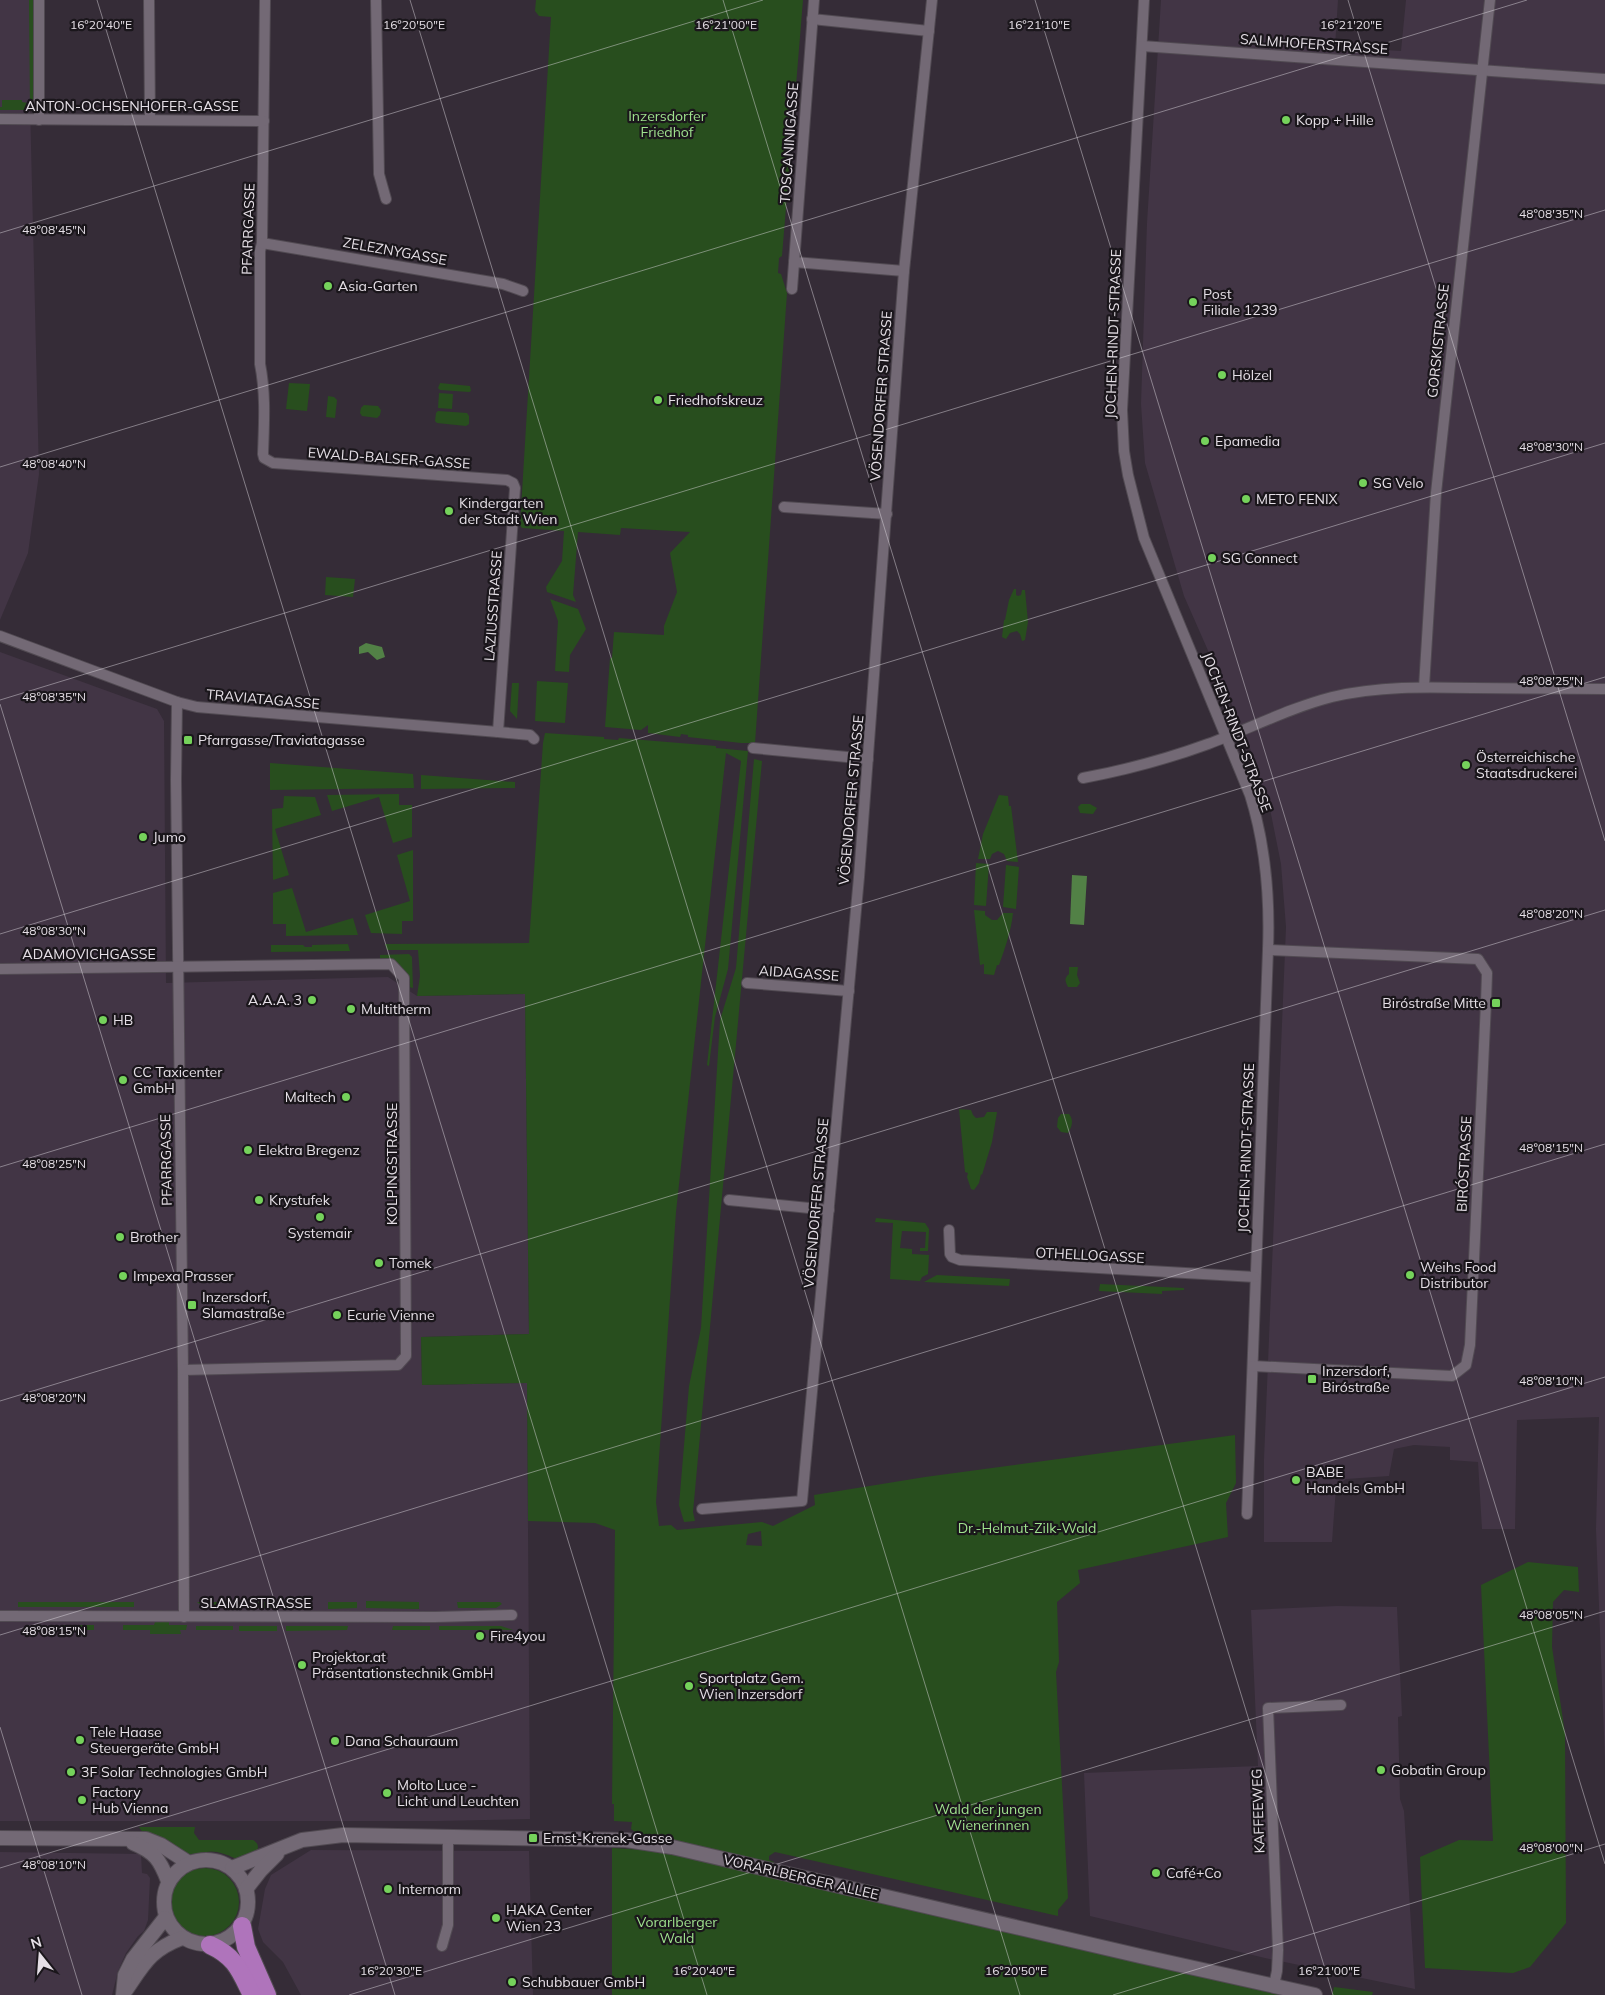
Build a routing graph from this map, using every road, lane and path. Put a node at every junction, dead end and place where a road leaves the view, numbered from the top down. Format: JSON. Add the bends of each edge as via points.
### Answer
{"nodes":[{"id":1,"x":39,"y":0,"type":"edge"},
{"id":2,"x":149,"y":0,"type":"edge"},
{"id":3,"x":265,"y":0,"type":"edge"},
{"id":4,"x":376,"y":0,"type":"edge"},
{"id":5,"x":814,"y":0,"type":"edge"},
{"id":6,"x":932,"y":0,"type":"edge"},
{"id":7,"x":1144,"y":0,"type":"edge"},
{"id":8,"x":1490,"y":0,"type":"edge"},
{"id":9,"x":812,"y":20,"type":"junction"},
{"id":10,"x":929,"y":31,"type":"junction"},
{"id":11,"x":1142,"y":46,"type":"junction"},
{"id":12,"x":1483,"y":70,"type":"junction"},
{"id":13,"x":1605,"y":79,"type":"edge"},
{"id":14,"x":0,"y":119,"type":"edge"},
{"id":15,"x":39,"y":120,"type":"junction"},
{"id":16,"x":150,"y":120,"type":"junction"},
{"id":17,"x":264,"y":121,"type":"junction"},
{"id":18,"x":386,"y":199,"type":"dead end"},
{"id":19,"x":262,"y":243,"type":"junction"},
{"id":20,"x":794,"y":262,"type":"junction"},
{"id":21,"x":904,"y":271,"type":"junction"},
{"id":22,"x":792,"y":289,"type":"dead end"},
{"id":23,"x":523,"y":291,"type":"dead end"},
{"id":24,"x":264,"y":458,"type":"joint"},
{"id":25,"x":513,"y":483,"type":"joint"},
{"id":26,"x":784,"y":507,"type":"dead end"},
{"id":27,"x":887,"y":514,"type":"junction"},
{"id":28,"x":0,"y":636,"type":"edge"},
{"id":29,"x":1424,"y":687,"type":"junction"},
{"id":30,"x":1605,"y":689,"type":"edge"},
{"id":31,"x":177,"y":702,"type":"junction"},
{"id":32,"x":498,"y":732,"type":"junction"},
{"id":33,"x":1227,"y":736,"type":"junction"},
{"id":34,"x":534,"y":740,"type":"dead end"},
{"id":35,"x":752,"y":748,"type":"dead end"},
{"id":36,"x":868,"y":760,"type":"junction"},
{"id":37,"x":1083,"y":778,"type":"dead end"},
{"id":38,"x":1268,"y":950,"type":"junction"},
{"id":39,"x":178,"y":968,"type":"junction"},
{"id":40,"x":0,"y":969,"type":"edge"},
{"id":41,"x":747,"y":983,"type":"dead end"},
{"id":42,"x":849,"y":991,"type":"junction"},
{"id":43,"x":729,"y":1200,"type":"dead end"},
{"id":44,"x":829,"y":1210,"type":"junction"},
{"id":45,"x":949,"y":1230,"type":"dead end"},
{"id":46,"x":1255,"y":1278,"type":"junction"},
{"id":47,"x":1253,"y":1366,"type":"junction"},
{"id":48,"x":183,"y":1370,"type":"junction"},
{"id":49,"x":702,"y":1509,"type":"dead end"},
{"id":50,"x":1247,"y":1514,"type":"dead end"},
{"id":51,"x":512,"y":1615,"type":"dead end"},
{"id":52,"x":0,"y":1616,"type":"edge"},
{"id":53,"x":184,"y":1617,"type":"junction"},
{"id":54,"x":1342,"y":1705,"type":"dead end"},
{"id":55,"x":448,"y":1835,"type":"junction"},
{"id":56,"x":0,"y":1838,"type":"edge"},
{"id":57,"x":124,"y":1838,"type":"junction"},
{"id":58,"x":280,"y":1851,"type":"junction"},
{"id":59,"x":190,"y":1863,"type":"junction"},
{"id":60,"x":232,"y":1868,"type":"junction"},
{"id":61,"x":168,"y":1881,"type":"junction"},
{"id":62,"x":246,"y":1889,"type":"junction"},
{"id":63,"x":166,"y":1918,"type":"junction"},
{"id":64,"x":242,"y":1926,"type":"junction"},
{"id":65,"x":182,"y":1938,"type":"junction"},
{"id":66,"x":210,"y":1945,"type":"junction"},
{"id":67,"x":442,"y":1946,"type":"dead end"},
{"id":68,"x":1274,"y":1985,"type":"junction"},
{"id":69,"x":123,"y":1995,"type":"edge"},
{"id":70,"x":252,"y":1995,"type":"edge"},
{"id":71,"x":267,"y":1995,"type":"edge"},
{"id":72,"x":1315,"y":1995,"type":"edge"}],
"edges":[{"from":1,"to":15,"type":"street"},
{"from":2,"to":16,"type":"street"},
{"from":3,"to":17,"type":"street","name":"PFARRGASSE"},
{"from":4,"to":18,"type":"street","via":[[379,174]]},
{"from":5,"to":9,"type":"street","name":"TOSCANINIGASSE"},
{"from":6,"to":10,"type":"street","name":"VÖSENDORFER STRASSE"},
{"from":7,"to":11,"type":"street","name":"JOCHEN-RINDT-STRASSE"},
{"from":8,"to":12,"type":"street","name":"GORSKISTRASSE"},
{"from":9,"to":10,"type":"street"},
{"from":9,"to":20,"type":"street","name":"TOSCANINIGASSE"},
{"from":10,"to":21,"type":"street","name":"VÖSENDORFER STRASSE"},
{"from":11,"to":12,"type":"street","name":"SALMHOFERSTRASSE"},
{"from":11,"to":33,"type":"street","name":"JOCHEN-RINDT-STRASSE","via":[[1122,410],[1124,451],[1144,538]]},
{"from":12,"to":13,"type":"street","name":"SALMHOFERSTRASSE"},
{"from":12,"to":29,"type":"street","name":"GORSKISTRASSE","via":[[1436,492]]},
{"from":14,"to":15,"type":"street","name":"ANTON-OCHSENHOFER-GASSE"},
{"from":15,"to":16,"type":"street","name":"ANTON-OCHSENHOFER-GASSE"},
{"from":16,"to":17,"type":"street","name":"ANTON-OCHSENHOFER-GASSE"},
{"from":17,"to":19,"type":"street","name":"PFARRGASSE"},
{"from":19,"to":23,"type":"street","name":"ZELEZNYGASSE","via":[[503,284]]},
{"from":19,"to":24,"type":"street","name":"PFARRGASSE","via":[[260,364]]},
{"from":20,"to":21,"type":"street"},
{"from":20,"to":22,"type":"street","name":"TOSCANINIGASSE"},
{"from":21,"to":27,"type":"street","name":"VÖSENDORFER STRASSE"},
{"from":24,"to":25,"type":"street","name":"EWALD-BALSER-GASSE","via":[[273,463]]},
{"from":25,"to":32,"type":"street","name":"LAZIUSSTRASSE"},
{"from":26,"to":27,"type":"street"},
{"from":27,"to":36,"type":"street","name":"VÖSENDORFER STRASSE"},
{"from":28,"to":31,"type":"street","name":"TRAVIATAGASSE"},
{"from":29,"to":30,"type":"street"},
{"from":29,"to":33,"type":"street","via":[[1331,697]]},
{"from":31,"to":32,"type":"street","name":"TRAVIATAGASSE","via":[[197,707]]},
{"from":31,"to":39,"type":"street","name":"PFARRGASSE"},
{"from":32,"to":34,"type":"street","name":"TRAVIATAGASSE","via":[[530,735]]},
{"from":33,"to":37,"type":"street","via":[[1151,763]]},
{"from":33,"to":38,"type":"street","name":"JOCHEN-RINDT-STRASSE","via":[[1250,795],[1261,837],[1268,887]]},
{"from":35,"to":36,"type":"street"},
{"from":36,"to":42,"type":"street","name":"VÖSENDORFER STRASSE"},
{"from":38,"to":46,"type":"street","name":"JOCHEN-RINDT-STRASSE"},
{"from":38,"to":47,"type":"street","name":"BIRÓSTRASSE","via":[[1478,959],[1487,973],[1486,1003],[1470,1345],[1466,1365],[1452,1376]]},
{"from":39,"to":40,"type":"street","name":"ADAMOVICHGASSE"},
{"from":39,"to":48,"type":"street","name":"PFARRGASSE"},
{"from":39,"to":48,"type":"street","name":"KOLPINGSTRASSE","via":[[391,964],[404,978],[406,1356],[398,1365]]},
{"from":41,"to":42,"type":"street","name":"AIDAGASSE"},
{"from":42,"to":44,"type":"street","name":"VÖSENDORFER STRASSE"},
{"from":43,"to":44,"type":"street"},
{"from":44,"to":49,"type":"street","name":"VÖSENDORFER STRASSE","via":[[802,1501]]},
{"from":45,"to":46,"type":"street","name":"OTHELLOGASSE","via":[[950,1254],[960,1260]]},
{"from":46,"to":47,"type":"street","name":"JOCHEN-RINDT-STRASSE"},
{"from":47,"to":50,"type":"street","name":"JOCHEN-RINDT-STRASSE"},
{"from":48,"to":53,"type":"street","name":"PFARRGASSE"},
{"from":51,"to":53,"type":"street","name":"SLAMASTRASSE","via":[[435,1618]]},
{"from":52,"to":53,"type":"street","name":"SLAMASTRASSE"},
{"from":54,"to":68,"type":"street","name":"KAFFEEWEG","via":[[1268,1708],[1278,1950]]},
{"from":55,"to":58,"type":"main road","name":"VORARLBERGER ALLEE","via":[[327,1836],[302,1840]]},
{"from":55,"to":67,"type":"street","via":[[448,1925]]},
{"from":55,"to":68,"type":"main road","name":"VORARLBERGER ALLEE","via":[[626,1840],[672,1847]]},
{"from":56,"to":57,"type":"main road"},
{"from":57,"to":59,"type":"main road","via":[[146,1839]]},
{"from":57,"to":61,"type":"main road","via":[[150,1851],[161,1863]]},
{"from":58,"to":60,"type":"main road","name":"VORARLBERGER ALLEE"},
{"from":58,"to":62,"type":"main road","name":"VORARLBERGER ALLEE"},
{"from":59,"to":60,"type":"main road","via":[[218,1861]]},
{"from":59,"to":61,"type":"main road"},
{"from":60,"to":62,"type":"main road"},
{"from":61,"to":63,"type":"main road","via":[[163,1904]]},
{"from":62,"to":64,"type":"main road","via":[[249,1901]]},
{"from":63,"to":65,"type":"main road"},
{"from":63,"to":69,"type":"main road","via":[[134,1959],[126,1975]]},
{"from":64,"to":66,"type":"main road","via":[[222,1942]]},
{"from":64,"to":71,"type":"highway","via":[[246,1947]]},
{"from":65,"to":66,"type":"main road","via":[[195,1944]]},
{"from":65,"to":69,"type":"main road","via":[[156,1951]]},
{"from":66,"to":70,"type":"highway","via":[[224,1951],[235,1962]]},
{"from":68,"to":72,"type":"main road","name":"VORARLBERGER ALLEE"}]}
